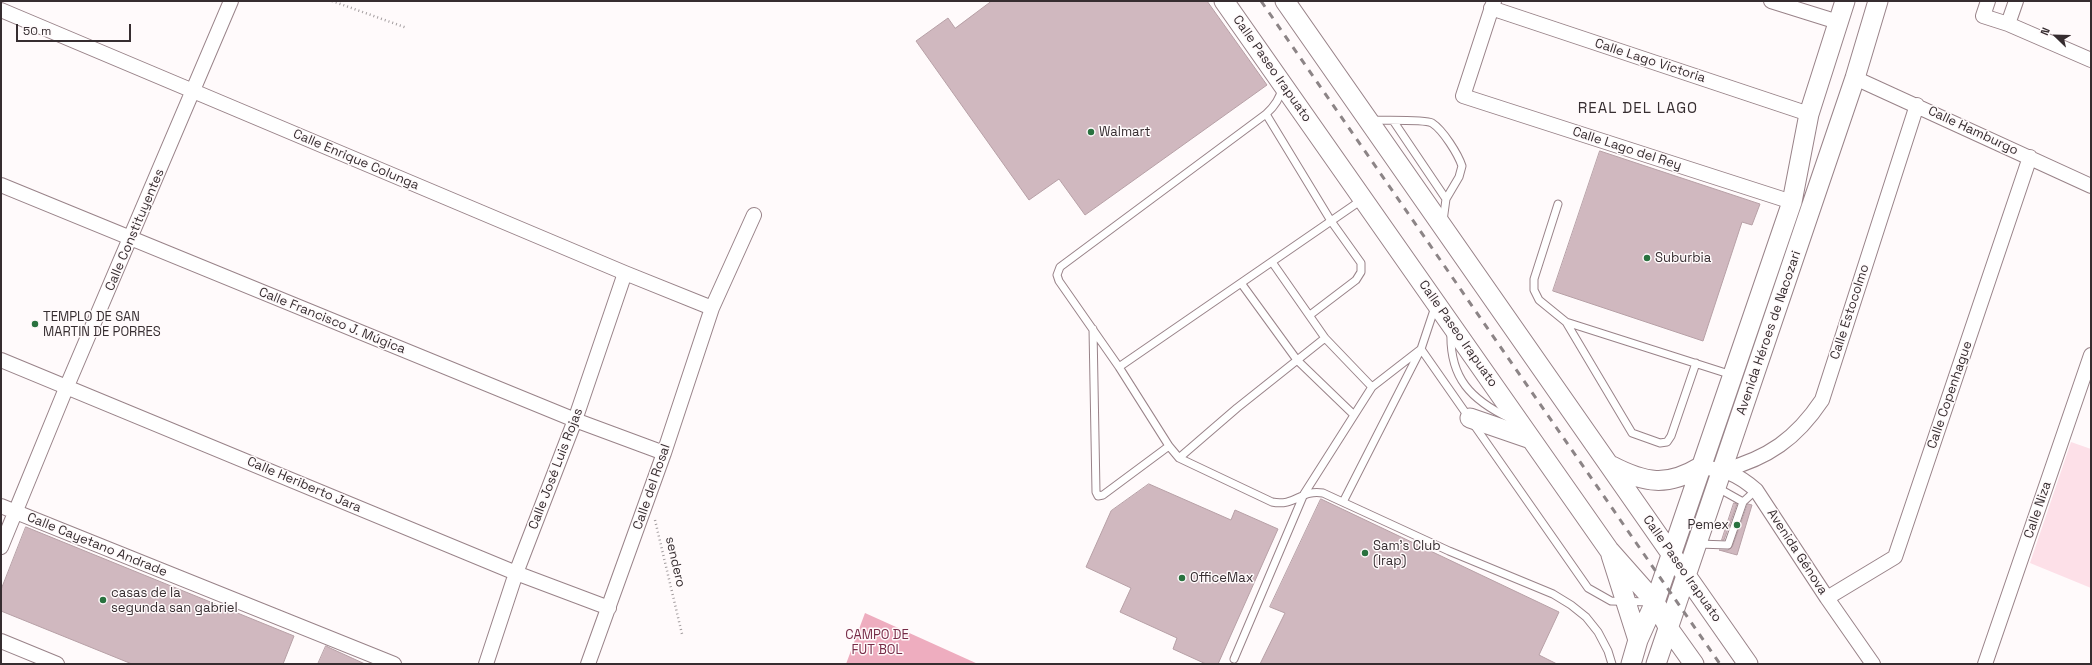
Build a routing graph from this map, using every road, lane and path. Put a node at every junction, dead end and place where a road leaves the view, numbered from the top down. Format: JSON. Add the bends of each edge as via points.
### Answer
{"nodes":[{"id":1,"x":231,"y":1,"type":"edge"},
{"id":2,"x":332,"y":1,"type":"edge"},
{"id":3,"x":1224,"y":1,"type":"edge"},
{"id":4,"x":1285,"y":1,"type":"edge"},
{"id":5,"x":1771,"y":1,"type":"edge"},
{"id":6,"x":1845,"y":1,"type":"edge"},
{"id":7,"x":1878,"y":1,"type":"edge"},
{"id":8,"x":1988,"y":1,"type":"edge"},
{"id":9,"x":2016,"y":1,"type":"edge"},
{"id":10,"x":1492,"y":5,"type":"edge"},
{"id":11,"x":1,"y":10,"type":"edge"},
{"id":12,"x":1838,"y":22,"type":"junction"},
{"id":13,"x":2008,"y":24,"type":"junction"},
{"id":14,"x":407,"y":28,"type":"dead end"},
{"id":15,"x":2091,"y":60,"type":"edge"},
{"id":16,"x":1855,"y":78,"type":"junction"},
{"id":17,"x":1282,"y":84,"type":"junction"},
{"id":18,"x":194,"y":91,"type":"junction"},
{"id":19,"x":1917,"y":105,"type":"junction"},
{"id":20,"x":1266,"y":114,"type":"junction"},
{"id":21,"x":1809,"y":114,"type":"junction"},
{"id":22,"x":1368,"y":120,"type":"junction"},
{"id":23,"x":1394,"y":122,"type":"junction"},
{"id":24,"x":2030,"y":157,"type":"junction"},
{"id":25,"x":1,"y":185,"type":"edge"},
{"id":26,"x":2091,"y":186,"type":"edge"},
{"id":27,"x":1363,"y":199,"type":"junction"},
{"id":28,"x":1446,"y":199,"type":"junction"},
{"id":29,"x":1792,"y":202,"type":"junction"},
{"id":30,"x":1558,"y":204,"type":"dead end"},
{"id":31,"x":754,"y":215,"type":"dead end"},
{"id":32,"x":1331,"y":221,"type":"junction"},
{"id":33,"x":1442,"y":225,"type":"junction"},
{"id":34,"x":131,"y":238,"type":"junction"},
{"id":35,"x":1272,"y":262,"type":"junction"},
{"id":36,"x":625,"y":273,"type":"junction"},
{"id":37,"x":1240,"y":283,"type":"junction"},
{"id":38,"x":1436,"y":304,"type":"junction"},
{"id":39,"x":712,"y":308,"type":"junction"},
{"id":40,"x":1310,"y":314,"type":"junction"},
{"id":41,"x":1566,"y":322,"type":"junction"},
{"id":42,"x":1092,"y":329,"type":"junction"},
{"id":43,"x":1326,"y":338,"type":"junction"},
{"id":44,"x":1421,"y":349,"type":"junction"},
{"id":45,"x":2091,"y":355,"type":"edge"},
{"id":46,"x":1,"y":360,"type":"edge"},
{"id":47,"x":1297,"y":360,"type":"junction"},
{"id":48,"x":1696,"y":363,"type":"junction"},
{"id":49,"x":1119,"y":367,"type":"junction"},
{"id":50,"x":1732,"y":375,"type":"junction"},
{"id":51,"x":67,"y":386,"type":"junction"},
{"id":52,"x":1372,"y":387,"type":"junction"},
{"id":53,"x":1354,"y":414,"type":"junction"},
{"id":54,"x":1470,"y":418,"type":"junction"},
{"id":55,"x":575,"y":420,"type":"junction"},
{"id":56,"x":1531,"y":439,"type":"junction"},
{"id":57,"x":1170,"y":446,"type":"junction"},
{"id":58,"x":664,"y":453,"type":"junction"},
{"id":59,"x":1179,"y":458,"type":"junction"},
{"id":60,"x":1609,"y":465,"type":"junction"},
{"id":61,"x":1700,"y":467,"type":"junction"},
{"id":62,"x":1724,"y":470,"type":"junction"},
{"id":63,"x":1718,"y":488,"type":"junction"},
{"id":64,"x":1756,"y":490,"type":"junction"},
{"id":65,"x":649,"y":494,"type":"junction"},
{"id":66,"x":1304,"y":494,"type":"junction"},
{"id":67,"x":1343,"y":502,"type":"junction"},
{"id":68,"x":1743,"y":502,"type":"junction"},
{"id":69,"x":1,"y":506,"type":"edge"},
{"id":70,"x":16,"y":512,"type":"junction"},
{"id":71,"x":1698,"y":544,"type":"junction"},
{"id":72,"x":1,"y":547,"type":"edge"},
{"id":73,"x":1609,"y":550,"type":"junction"},
{"id":74,"x":1671,"y":552,"type":"junction"},
{"id":75,"x":516,"y":573,"type":"junction"},
{"id":76,"x":1687,"y":576,"type":"junction"},
{"id":77,"x":1827,"y":598,"type":"junction"},
{"id":78,"x":1655,"y":602,"type":"junction"},
{"id":79,"x":1626,"y":603,"type":"junction"},
{"id":80,"x":609,"y":608,"type":"junction"},
{"id":81,"x":1669,"y":629,"type":"junction"},
{"id":82,"x":682,"y":634,"type":"dead end"},
{"id":83,"x":1638,"y":640,"type":"junction"},
{"id":84,"x":1,"y":641,"type":"edge"},
{"id":85,"x":1234,"y":659,"type":"dead end"},
{"id":86,"x":57,"y":664,"type":"edge"},
{"id":87,"x":394,"y":664,"type":"edge"},
{"id":88,"x":486,"y":664,"type":"edge"},
{"id":89,"x":588,"y":664,"type":"edge"},
{"id":90,"x":1612,"y":664,"type":"edge"},
{"id":91,"x":1631,"y":664,"type":"edge"},
{"id":92,"x":1656,"y":664,"type":"edge"},
{"id":93,"x":1694,"y":664,"type":"edge"},
{"id":94,"x":1748,"y":664,"type":"edge"},
{"id":95,"x":1873,"y":664,"type":"edge"},
{"id":96,"x":1985,"y":664,"type":"edge"}],
"edges":[{"from":1,"to":18,"type":"street","name":"Calle Constituyentes"},
{"from":2,"to":14,"type":"path"},
{"from":3,"to":17,"type":"main road","name":"Calle Paseo Irapuato"},
{"from":4,"to":22,"type":"main road","name":"Calle Paseo Irapuato"},
{"from":5,"to":12,"type":"street"},
{"from":6,"to":12,"type":"main road","name":"Avenida Héroes de Nacozari"},
{"from":7,"to":16,"type":"main road","name":"Avenida Héroes de Nacozari"},
{"from":8,"to":13,"type":"street","via":[[1983,16]]},
{"from":9,"to":13,"type":"street"},
{"from":10,"to":21,"type":"street","name":"Calle Lago Victoria"},
{"from":10,"to":29,"type":"street","name":"Calle Lago del Rey","via":[[1463,96]]},
{"from":11,"to":18,"type":"street","name":"Calle Enrique Colunga"},
{"from":12,"to":21,"type":"main road","name":"Avenida Héroes de Nacozari"},
{"from":13,"to":15,"type":"street"},
{"from":16,"to":19,"type":"street","name":"Calle Hamburgo"},
{"from":16,"to":62,"type":"main road","name":"Avenida Héroes de Nacozari"},
{"from":17,"to":20,"type":"lane","via":[[1275,105]]},
{"from":17,"to":27,"type":"main road","name":"Calle Paseo Irapuato"},
{"from":18,"to":34,"type":"street","name":"Calle Constituyentes"},
{"from":18,"to":36,"type":"street","name":"Calle Enrique Colunga"},
{"from":19,"to":24,"type":"street","name":"Calle Hamburgo"},
{"from":19,"to":62,"type":"street","name":"Calle Estocolmo","via":[[1822,400],[1808,420],[1787,439],[1760,458]]},
{"from":20,"to":32,"type":"lane"},
{"from":20,"to":42,"type":"lane","via":[[1060,267],[1057,275],[1059,281]]},
{"from":21,"to":29,"type":"main road","name":"Avenida Héroes de Nacozari"},
{"from":22,"to":23,"type":"lane"},
{"from":22,"to":33,"type":"main road","name":"Calle Paseo Irapuato"},
{"from":23,"to":28,"type":"lane"},
{"from":23,"to":28,"type":"lane","via":[[1432,123],[1458,156],[1462,166],[1459,177]]},
{"from":24,"to":26,"type":"street","name":"Calle Hamburgo"},
{"from":24,"to":77,"type":"street","name":"Calle Copenhague","via":[[1895,557]]},
{"from":25,"to":34,"type":"street","name":"Calle Francisco J. Múgica"},
{"from":27,"to":32,"type":"lane"},
{"from":27,"to":38,"type":"main road","name":"Calle Paseo Irapuato"},
{"from":28,"to":33,"type":"lane"},
{"from":29,"to":50,"type":"main road","name":"Avenida Héroes de Nacozari"},
{"from":30,"to":41,"type":"lane","via":[[1534,279],[1534,290],[1540,300]]},
{"from":31,"to":39,"type":"street","name":"Calle del Rosal"},
{"from":32,"to":35,"type":"lane"},
{"from":32,"to":40,"type":"lane","via":[[1361,263],[1361,272],[1356,280]]},
{"from":33,"to":60,"type":"main road","name":"Calle Paseo Irapuato"},
{"from":34,"to":51,"type":"street","name":"Calle Constituyentes"},
{"from":34,"to":55,"type":"street","name":"Calle Francisco J. Múgica"},
{"from":35,"to":37,"type":"lane"},
{"from":35,"to":40,"type":"lane"},
{"from":36,"to":39,"type":"street","name":"Calle Enrique Colunga"},
{"from":36,"to":55,"type":"street","name":"Calle José Luis Rojas"},
{"from":37,"to":47,"type":"lane"},
{"from":37,"to":49,"type":"lane"},
{"from":38,"to":44,"type":"lane"},
{"from":38,"to":56,"type":"main road","name":"Calle Paseo Irapuato"},
{"from":39,"to":58,"type":"street","name":"Calle del Rosal"},
{"from":40,"to":43,"type":"lane"},
{"from":41,"to":48,"type":"lane"},
{"from":41,"to":48,"type":"lane","via":[[1632,433],[1660,443],[1667,442],[1672,436]]},
{"from":42,"to":49,"type":"lane"},
{"from":42,"to":57,"type":"lane","via":[[1098,496],[1103,495]]},
{"from":43,"to":47,"type":"lane"},
{"from":43,"to":52,"type":"lane"},
{"from":44,"to":52,"type":"lane"},
{"from":44,"to":54,"type":"lane"},
{"from":44,"to":67,"type":"lane"},
{"from":45,"to":96,"type":"street","name":"Calle Niza"},
{"from":46,"to":51,"type":"street","name":"Calle Heriberto Jara"},
{"from":47,"to":53,"type":"lane"},
{"from":47,"to":59,"type":"lane"},
{"from":48,"to":50,"type":"lane"},
{"from":49,"to":57,"type":"lane"},
{"from":50,"to":61,"type":"main road","name":"Avenida Héroes de Nacozari"},
{"from":51,"to":70,"type":"street","name":"Calle Constituyentes"},
{"from":51,"to":75,"type":"street","name":"Calle Heriberto Jara"},
{"from":52,"to":53,"type":"lane"},
{"from":53,"to":66,"type":"lane"},
{"from":54,"to":56,"type":"main road"},
{"from":54,"to":79,"type":"lane","via":[[1588,588],[1611,601]]},
{"from":55,"to":58,"type":"street","name":"Calle Francisco J. Múgica"},
{"from":55,"to":75,"type":"street","name":"Calle José Luis Rojas"},
{"from":56,"to":73,"type":"main road","name":"Calle Paseo Irapuato"},
{"from":57,"to":59,"type":"lane"},
{"from":58,"to":65,"type":"street","name":"Calle del Rosal"},
{"from":59,"to":66,"type":"lane","via":[[1272,502],[1291,502]]},
{"from":60,"to":61,"type":"main road","via":[[1631,476],[1656,481],[1681,477]]},
{"from":60,"to":74,"type":"main road","name":"Calle Paseo Irapuato"},
{"from":61,"to":62,"type":"street","name":"Avenida Génova"},
{"from":61,"to":74,"type":"main road","name":"Avenida Héroes de Nacozari"},
{"from":62,"to":63,"type":"main road","name":"Avenida Héroes de Nacozari"},
{"from":62,"to":64,"type":"street","name":"Avenida Génova","via":[[1743,479]]},
{"from":63,"to":68,"type":"lane"},
{"from":63,"to":71,"type":"main road","name":"Avenida Héroes de Nacozari"},
{"from":64,"to":68,"type":"lane"},
{"from":64,"to":77,"type":"street","name":"Avenida Génova"},
{"from":65,"to":80,"type":"street","name":"Calle del Rosal"},
{"from":65,"to":82,"type":"path","name":"sendero"},
{"from":66,"to":67,"type":"lane","via":[[1313,491],[1323,493]]},
{"from":66,"to":85,"type":"lane"},
{"from":67,"to":90,"type":"lane","via":[[1449,551],[1553,594],[1586,617],[1598,632]]},
{"from":68,"to":71,"type":"lane","via":[[1728,546]]},
{"from":69,"to":70,"type":"street","name":"Calle Cayetano Andrade"},
{"from":70,"to":72,"type":"street","name":"Calle Constituyentes"},
{"from":70,"to":87,"type":"street","name":"Calle Cayetano Andrade"},
{"from":71,"to":76,"type":"main road","name":"Avenida Héroes de Nacozari"},
{"from":73,"to":78,"type":"main road","name":"Calle Paseo Irapuato"},
{"from":73,"to":79,"type":"main road"},
{"from":74,"to":76,"type":"main road","name":"Calle Paseo Irapuato"},
{"from":74,"to":78,"type":"main road","name":"Avenida Héroes de Nacozari"},
{"from":75,"to":80,"type":"street","name":"Calle Heriberto Jara"},
{"from":75,"to":88,"type":"street","name":"Calle José Luis Rojas"},
{"from":76,"to":81,"type":"main road","name":"Avenida Héroes de Nacozari"},
{"from":76,"to":94,"type":"main road","name":"Calle Paseo Irapuato"},
{"from":77,"to":95,"type":"street","name":"Avenida Génova"},
{"from":78,"to":79,"type":"lane"},
{"from":78,"to":81,"type":"main road","name":"Calle Paseo Irapuato"},
{"from":78,"to":83,"type":"main road","name":"Avenida Héroes de Nacozari"},
{"from":79,"to":83,"type":"main road"},
{"from":80,"to":89,"type":"street","name":"Calle del Rosal"},
{"from":81,"to":92,"type":"main road","name":"Avenida Héroes de Nacozari"},
{"from":81,"to":93,"type":"main road","name":"Calle Paseo Irapuato"},
{"from":83,"to":91,"type":"main road","name":"Avenida Héroes de Nacozari"},
{"from":84,"to":86,"type":"street"}]}
